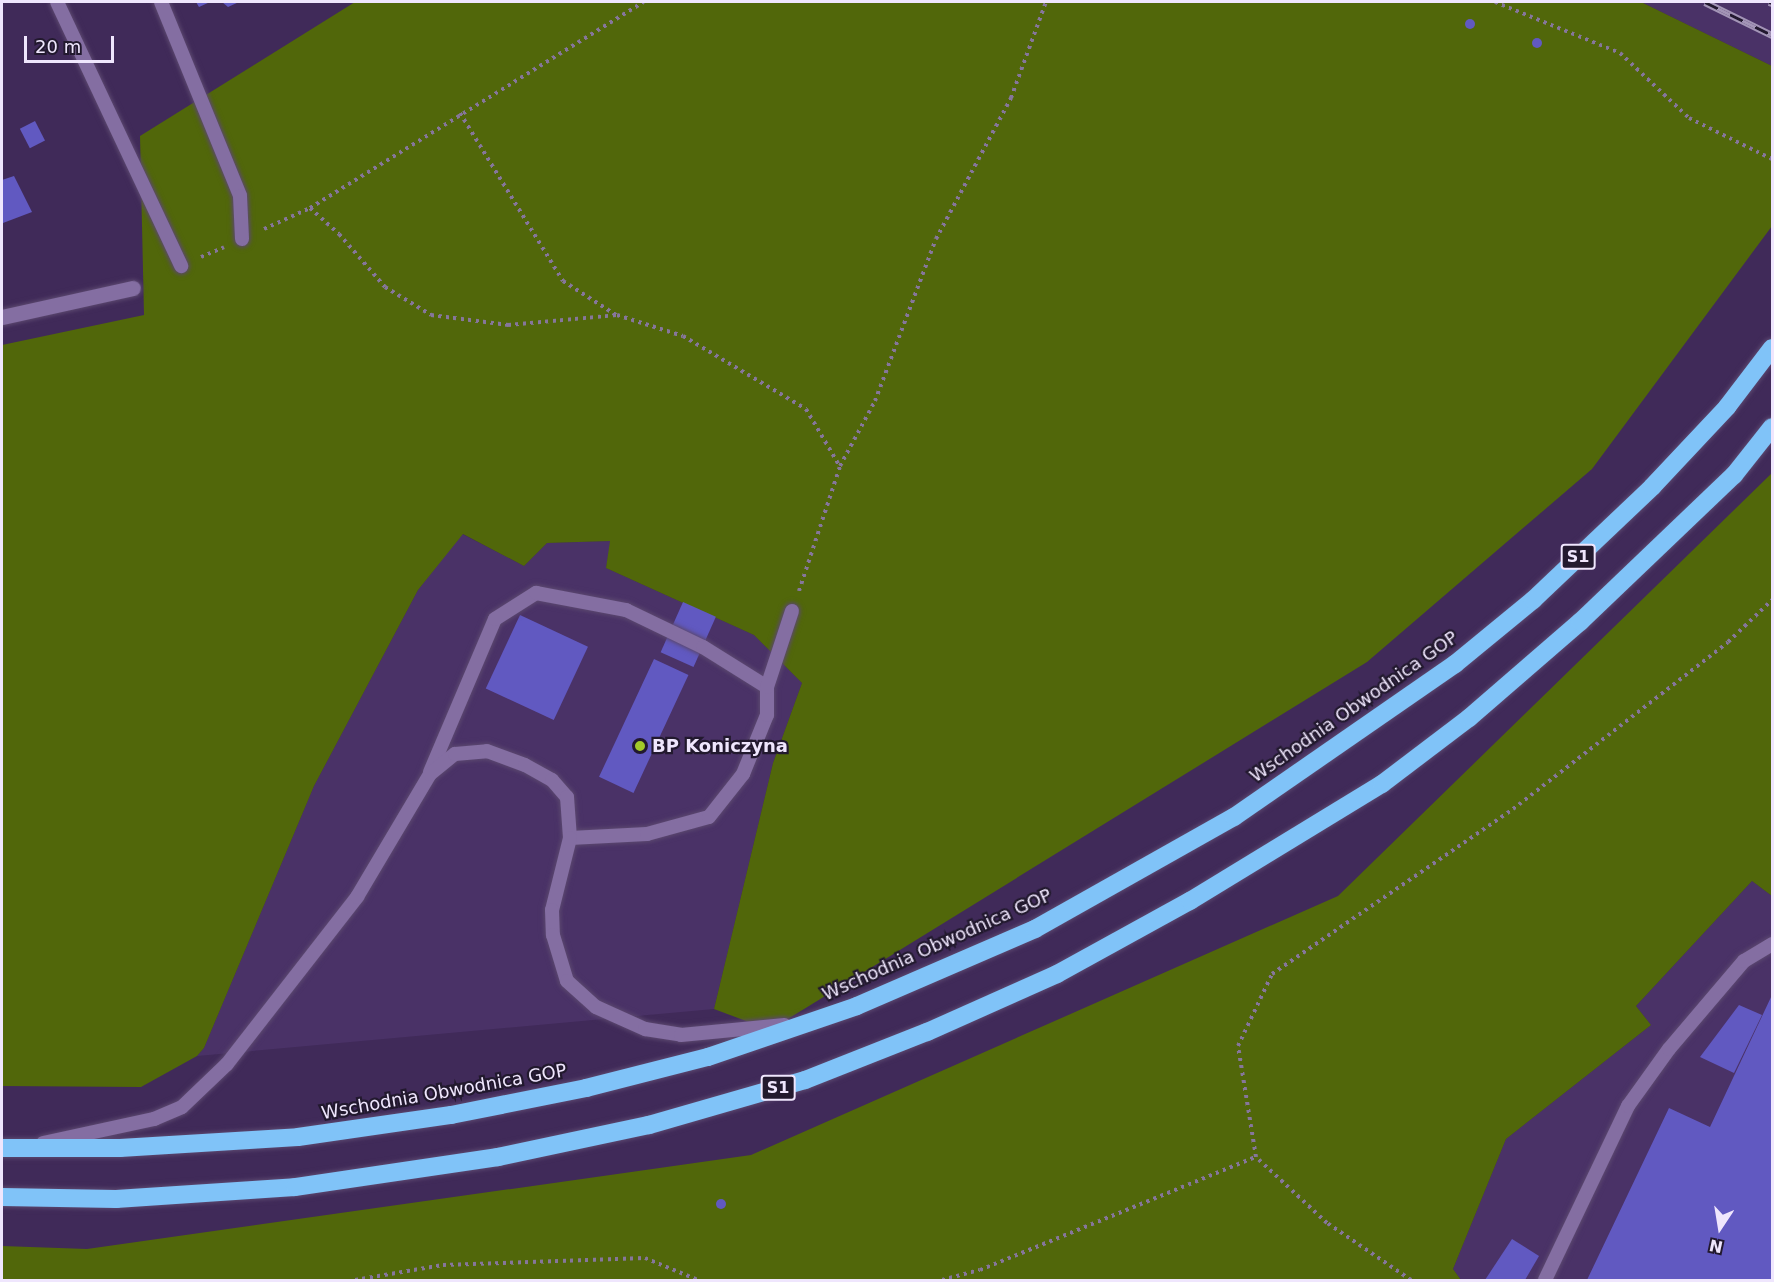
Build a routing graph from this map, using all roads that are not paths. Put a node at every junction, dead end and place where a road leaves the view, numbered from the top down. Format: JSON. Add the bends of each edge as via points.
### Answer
{"nodes":[{"id":1,"x":57,"y":2,"type":"edge"},
{"id":2,"x":161,"y":2,"type":"edge"},
{"id":3,"x":242,"y":239,"type":"road end"},
{"id":4,"x":181,"y":266,"type":"road end"},
{"id":5,"x":133,"y":288,"type":"dead end"},
{"id":6,"x":2,"y":317,"type":"edge"},
{"id":7,"x":1773,"y":348,"type":"edge"},
{"id":8,"x":1773,"y":427,"type":"edge"},
{"id":9,"x":792,"y":611,"type":"road end"},
{"id":10,"x":767,"y":687,"type":"junction"},
{"id":11,"x":429,"y":774,"type":"junction"},
{"id":12,"x":570,"y":838,"type":"junction"},
{"id":13,"x":1773,"y":944,"type":"edge"},
{"id":14,"x":805,"y":1024,"type":"junction"},
{"id":15,"x":9,"y":1148,"type":"edge"},
{"id":16,"x":2,"y":1197,"type":"edge"},
{"id":17,"x":1545,"y":1281,"type":"edge"}],
"edges":[{"from":1,"to":4,"type":"lane"},
{"from":2,"to":3,"type":"lane","via":[[240,196]]},
{"from":5,"to":6,"type":"street"},
{"from":7,"to":14,"type":"highway","name":"Wschodnia Obwodnica GOP","number":"S1","via":[[1727,407],[1652,487],[1533,600],[1455,664],[1372,722],[1234,816],[1035,929],[857,1006]]},
{"from":8,"to":16,"type":"highway","number":"S1","via":[[1734,475],[1580,622],[1469,718],[1382,783],[1190,901],[1057,974],[927,1032],[794,1083],[649,1125],[498,1158],[295,1187],[116,1199]]},
{"from":9,"to":10,"type":"lane"},
{"from":10,"to":11,"type":"lane","via":[[703,647],[626,610],[536,594],[495,620]]},
{"from":10,"to":12,"type":"lane","via":[[767,715],[743,774],[710,817],[647,834]]},
{"from":11,"to":12,"type":"lane","via":[[455,754],[487,751],[525,765],[552,780],[567,797]]},
{"from":11,"to":15,"type":"lane","via":[[357,897],[227,1064],[182,1107],[154,1119]]},
{"from":12,"to":14,"type":"lane","via":[[552,910],[553,935],[567,981],[596,1007],[645,1029],[681,1035]]},
{"from":13,"to":17,"type":"lane","via":[[1744,961],[1669,1049],[1628,1106]]},
{"from":14,"to":15,"type":"highway","name":"Wschodnia Obwodnica GOP","number":"S1","via":[[708,1057],[451,1116],[298,1137],[120,1148]]}]}
